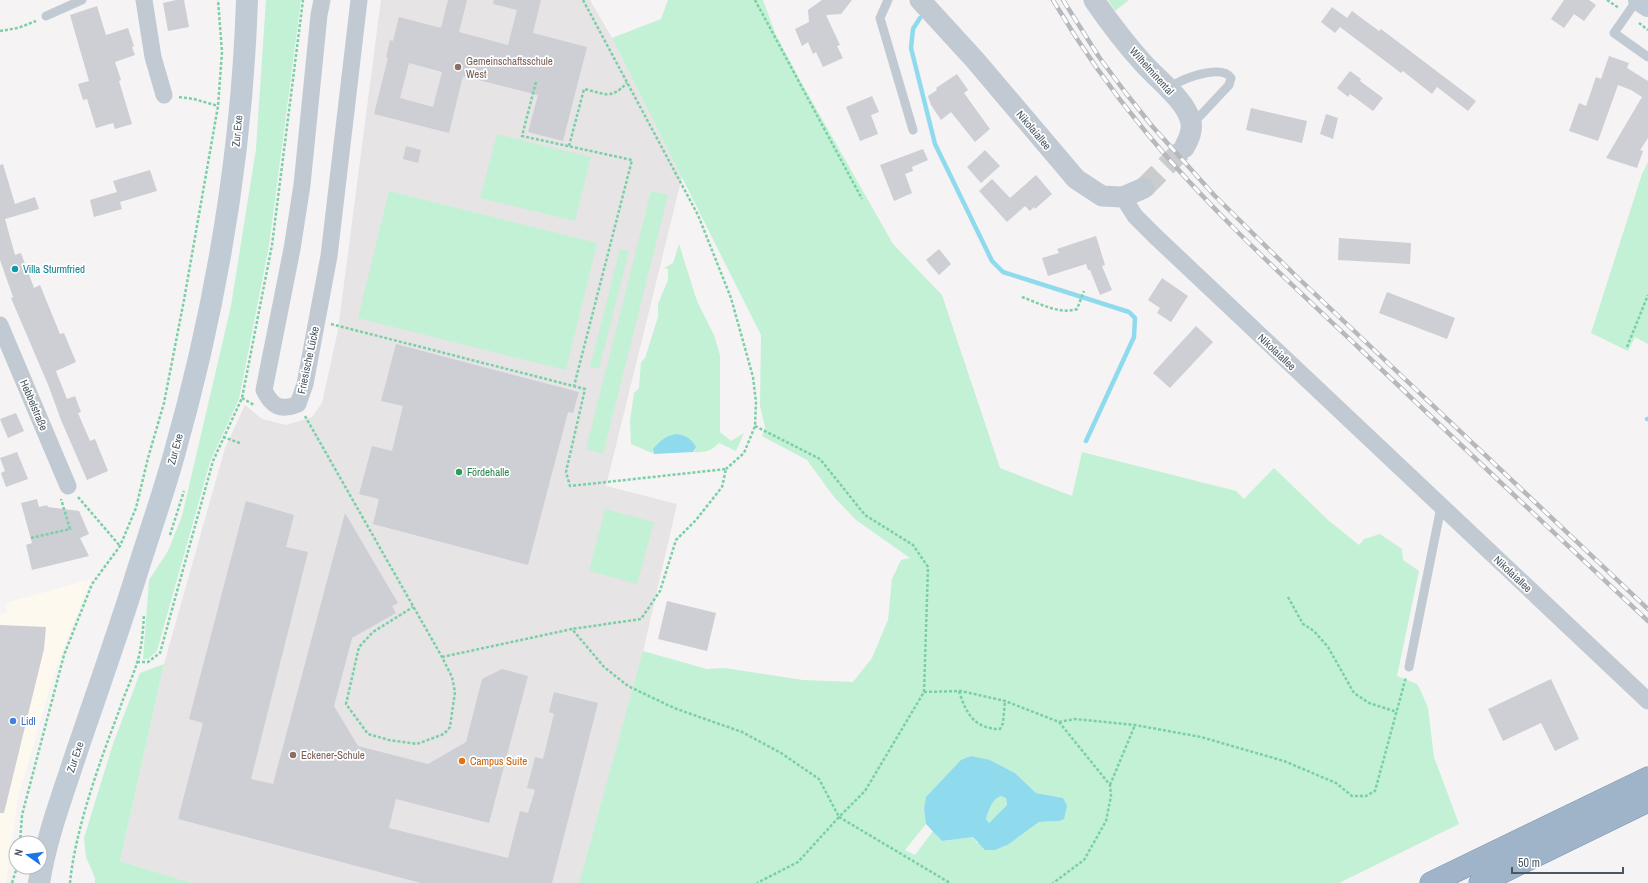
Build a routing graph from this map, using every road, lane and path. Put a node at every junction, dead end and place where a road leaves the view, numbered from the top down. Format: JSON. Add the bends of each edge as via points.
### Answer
{"nodes":[{"id":1,"x":82,"y":0,"type":"edge"},
{"id":2,"x":144,"y":0,"type":"edge"},
{"id":3,"x":218,"y":0,"type":"edge"},
{"id":4,"x":247,"y":0,"type":"edge"},
{"id":5,"x":303,"y":0,"type":"edge"},
{"id":6,"x":322,"y":0,"type":"edge"},
{"id":7,"x":359,"y":0,"type":"edge"},
{"id":8,"x":582,"y":0,"type":"edge"},
{"id":9,"x":755,"y":0,"type":"edge"},
{"id":10,"x":888,"y":0,"type":"edge"},
{"id":11,"x":920,"y":0,"type":"edge"},
{"id":12,"x":1094,"y":0,"type":"edge"},
{"id":13,"x":1638,"y":0,"type":"edge"},
{"id":14,"x":1648,"y":6,"type":"edge"},
{"id":15,"x":46,"y":16,"type":"joint"},
{"id":16,"x":0,"y":31,"type":"edge"},
{"id":17,"x":1648,"y":57,"type":"edge"},
{"id":18,"x":536,"y":82,"type":"dead end"},
{"id":19,"x":627,"y":83,"type":"junction"},
{"id":20,"x":1169,"y":90,"type":"junction"},
{"id":21,"x":164,"y":95,"type":"joint"},
{"id":22,"x":218,"y":106,"type":"junction"},
{"id":23,"x":1191,"y":120,"type":"junction"},
{"id":24,"x":913,"y":130,"type":"dead end"},
{"id":25,"x":569,"y":146,"type":"junction"},
{"id":26,"x":1184,"y":148,"type":"tunnel mouth"},
{"id":27,"x":1144,"y":188,"type":"tunnel mouth"},
{"id":28,"x":1123,"y":197,"type":"junction"},
{"id":29,"x":862,"y":199,"type":"dead end"},
{"id":30,"x":1084,"y":291,"type":"dead end"},
{"id":31,"x":1648,"y":294,"type":"edge"},
{"id":32,"x":1022,"y":297,"type":"dead end"},
{"id":33,"x":317,"y":321,"type":"junction"},
{"id":34,"x":0,"y":325,"type":"edge"},
{"id":35,"x":1627,"y":347,"type":"dead end"},
{"id":36,"x":574,"y":386,"type":"junction"},
{"id":37,"x":242,"y":398,"type":"junction"},
{"id":38,"x":298,"y":404,"type":"junction"},
{"id":39,"x":258,"y":407,"type":"dead end"},
{"id":40,"x":755,"y":426,"type":"junction"},
{"id":41,"x":223,"y":437,"type":"junction"},
{"id":42,"x":240,"y":444,"type":"dead end"},
{"id":43,"x":726,"y":469,"type":"junction"},
{"id":44,"x":68,"y":486,"type":"junction"},
{"id":45,"x":1441,"y":507,"type":"junction"},
{"id":46,"x":31,"y":538,"type":"dead end"},
{"id":47,"x":120,"y":546,"type":"junction"},
{"id":48,"x":1288,"y":597,"type":"dead end"},
{"id":49,"x":413,"y":607,"type":"junction"},
{"id":50,"x":572,"y":628,"type":"junction"},
{"id":51,"x":442,"y":657,"type":"junction"},
{"id":52,"x":137,"y":662,"type":"dead end"},
{"id":53,"x":1409,"y":667,"type":"joint"},
{"id":54,"x":959,"y":691,"type":"junction"},
{"id":55,"x":924,"y":692,"type":"junction"},
{"id":56,"x":1005,"y":701,"type":"junction"},
{"id":57,"x":1648,"y":701,"type":"edge"},
{"id":58,"x":1397,"y":712,"type":"junction"},
{"id":59,"x":1059,"y":722,"type":"junction"},
{"id":60,"x":1135,"y":725,"type":"junction"},
{"id":61,"x":1648,"y":778,"type":"edge"},
{"id":62,"x":1110,"y":785,"type":"junction"},
{"id":63,"x":1648,"y":801,"type":"edge"},
{"id":64,"x":839,"y":817,"type":"junction"},
{"id":65,"x":21,"y":835,"type":"edge"},
{"id":66,"x":39,"y":883,"type":"edge"},
{"id":67,"x":757,"y":883,"type":"edge"},
{"id":68,"x":950,"y":883,"type":"edge"},
{"id":69,"x":1053,"y":883,"type":"edge"},
{"id":70,"x":1432,"y":883,"type":"edge"},
{"id":71,"x":1480,"y":883,"type":"edge"}],
"edges":[{"from":1,"to":15,"type":"lane"},
{"from":2,"to":21,"type":"street","via":[[154,58]]},
{"from":3,"to":22,"type":"path","via":[[222,52]]},
{"from":4,"to":66,"type":"main road","name":"Zur Exe","via":[[246,41],[235,160],[207,324],[174,456],[63,794],[42,861]]},
{"from":5,"to":37,"type":"path","via":[[272,245]]},
{"from":6,"to":38,"type":"street","name":"Friesische Lücke","via":[[302,185],[264,390],[269,400],[276,405],[287,408]]},
{"from":7,"to":33,"type":"street","name":"Friesische Lücke","via":[[329,256]]},
{"from":8,"to":19,"type":"path"},
{"from":9,"to":29,"type":"path"},
{"from":10,"to":24,"type":"lane","via":[[880,18]]},
{"from":11,"to":28,"type":"street","name":"Nikolaiallee","via":[[975,60],[1076,179],[1102,196]]},
{"from":12,"to":20,"type":"street","name":"Wilhelminental","via":[[1143,63]]},
{"from":13,"to":14,"type":"main road"},
{"from":13,"to":17,"type":"lane","via":[[1614,33]]},
{"from":15,"to":16,"type":"path","via":[[18,28]]},
{"from":18,"to":25,"type":"path","via":[[522,136]]},
{"from":19,"to":25,"type":"path","via":[[619,92],[612,95],[584,89]]},
{"from":19,"to":40,"type":"path","via":[[698,215],[731,298],[753,377]]},
{"from":20,"to":23,"type":"street","name":"Wilhelminental","via":[[1186,109]]},
{"from":20,"to":23,"type":"lane","via":[[1178,82],[1201,74],[1222,71],[1231,78],[1229,85],[1199,117]]},
{"from":21,"to":22,"type":"path","via":[[194,99]]},
{"from":22,"to":47,"type":"path","via":[[164,402],[136,508]]},
{"from":23,"to":26,"type":"street","via":[[1190,138]]},
{"from":25,"to":36,"type":"path","via":[[632,160]]},
{"from":27,"to":28,"type":"street"},
{"from":28,"to":45,"type":"street","name":"Nikolaiallee","via":[[1135,216],[1155,236]]},
{"from":30,"to":32,"type":"path","via":[[1077,309],[1068,312]]},
{"from":31,"to":35,"type":"path"},
{"from":33,"to":36,"type":"path"},
{"from":33,"to":38,"type":"street","name":"Friesische Lücke","via":[[305,384]]},
{"from":34,"to":44,"type":"street","name":"Hebbelstraße"},
{"from":36,"to":43,"type":"path","via":[[585,389],[566,472],[570,486]]},
{"from":37,"to":39,"type":"path"},
{"from":37,"to":41,"type":"path"},
{"from":38,"to":49,"type":"path"},
{"from":40,"to":43,"type":"path","via":[[744,453]]},
{"from":40,"to":55,"type":"path","via":[[820,459],[865,515],[913,546],[928,567]]},
{"from":41,"to":42,"type":"path"},
{"from":41,"to":52,"type":"path","via":[[213,461],[160,653],[148,662]]},
{"from":43,"to":50,"type":"path","via":[[722,487],[676,540],[660,591],[641,619]]},
{"from":44,"to":46,"type":"path","via":[[60,496],[70,529]]},
{"from":44,"to":47,"type":"path"},
{"from":45,"to":53,"type":"lane"},
{"from":45,"to":57,"type":"street","name":"Nikolaiallee"},
{"from":47,"to":65,"type":"path","via":[[92,584],[64,656],[22,815]]},
{"from":48,"to":58,"type":"path","via":[[1303,624],[1314,631],[1328,648],[1354,693],[1368,703]]},
{"from":49,"to":51,"type":"path"},
{"from":49,"to":51,"type":"path","via":[[373,632],[359,646],[346,704],[368,734],[417,744],[444,734],[450,727],[455,692],[452,677]]},
{"from":50,"to":51,"type":"path"},
{"from":50,"to":64,"type":"path","via":[[604,667],[628,686],[674,708],[742,732],[782,753],[819,779]]},
{"from":53,"to":58,"type":"path"},
{"from":54,"to":55,"type":"path"},
{"from":54,"to":56,"type":"path"},
{"from":54,"to":56,"type":"path","via":[[970,716],[983,727],[1000,729]]},
{"from":55,"to":64,"type":"path","via":[[865,791]]},
{"from":56,"to":59,"type":"path"},
{"from":58,"to":60,"type":"path","via":[[1375,791],[1366,796],[1352,796],[1336,783],[1284,761],[1201,737]]},
{"from":59,"to":60,"type":"path","via":[[1075,719]]},
{"from":59,"to":62,"type":"path"},
{"from":60,"to":62,"type":"path"},
{"from":61,"to":70,"type":"highway"},
{"from":62,"to":69,"type":"path","via":[[1111,796],[1106,821],[1084,860]]},
{"from":63,"to":71,"type":"highway"},
{"from":64,"to":67,"type":"path","via":[[798,862]]},
{"from":64,"to":68,"type":"path"}]}
